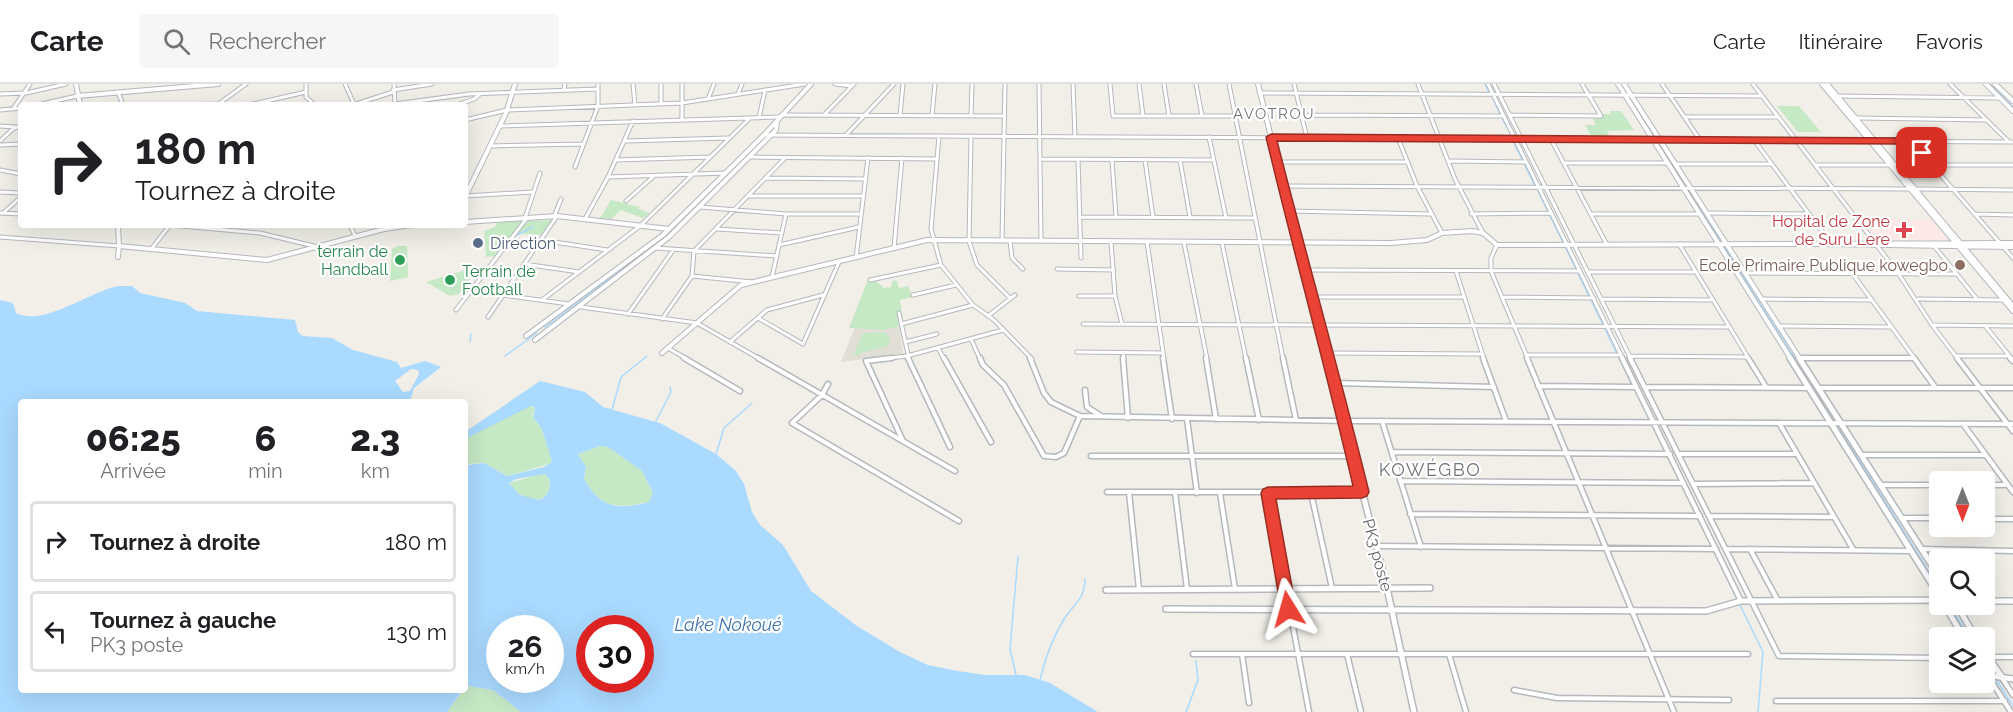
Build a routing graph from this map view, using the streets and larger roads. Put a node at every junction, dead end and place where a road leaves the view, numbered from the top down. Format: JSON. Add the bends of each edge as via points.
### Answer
{"nodes":[{"id":1,"x":30,"y":84,"type":"edge"},
{"id":2,"x":66,"y":84,"type":"edge"},
{"id":3,"x":76,"y":84,"type":"edge"},
{"id":4,"x":156,"y":84,"type":"edge"},
{"id":5,"x":218,"y":84,"type":"edge"},
{"id":6,"x":246,"y":84,"type":"edge"},
{"id":7,"x":306,"y":84,"type":"edge"},
{"id":8,"x":345,"y":84,"type":"edge"},
{"id":9,"x":394,"y":84,"type":"edge"},
{"id":10,"x":432,"y":84,"type":"edge"},
{"id":11,"x":515,"y":84,"type":"edge"},
{"id":12,"x":540,"y":84,"type":"edge"},
{"id":13,"x":565,"y":84,"type":"edge"},
{"id":14,"x":598,"y":84,"type":"edge"},
{"id":15,"x":633,"y":84,"type":"edge"},
{"id":16,"x":661,"y":84,"type":"edge"},
{"id":17,"x":682,"y":84,"type":"edge"},
{"id":18,"x":714,"y":84,"type":"edge"},
{"id":19,"x":742,"y":84,"type":"edge"},
{"id":20,"x":805,"y":84,"type":"edge"},
{"id":21,"x":811,"y":84,"type":"edge"},
{"id":22,"x":835,"y":84,"type":"edge"},
{"id":23,"x":894,"y":84,"type":"edge"},
{"id":24,"x":903,"y":84,"type":"edge"},
{"id":25,"x":934,"y":84,"type":"edge"},
{"id":26,"x":972,"y":84,"type":"edge"},
{"id":27,"x":1005,"y":84,"type":"edge"},
{"id":28,"x":1039,"y":84,"type":"edge"},
{"id":29,"x":1073,"y":84,"type":"edge"},
{"id":30,"x":1110,"y":84,"type":"edge"},
{"id":31,"x":1139,"y":84,"type":"edge"},
{"id":32,"x":1164,"y":84,"type":"edge"},
{"id":33,"x":1196,"y":84,"type":"edge"},
{"id":34,"x":1229,"y":84,"type":"edge"},
{"id":35,"x":1258,"y":84,"type":"edge"},
{"id":36,"x":1293,"y":84,"type":"edge"},
{"id":37,"x":1418,"y":84,"type":"edge"},
{"id":38,"x":1488,"y":84,"type":"edge"},
{"id":39,"x":1494,"y":84,"type":"edge"},
{"id":40,"x":1582,"y":84,"type":"edge"},
{"id":41,"x":1618,"y":84,"type":"edge"},
{"id":42,"x":1624,"y":84,"type":"edge"},
{"id":43,"x":1662,"y":84,"type":"edge"},
{"id":44,"x":1753,"y":84,"type":"edge"},
{"id":45,"x":1822,"y":84,"type":"edge"},
{"id":46,"x":1827,"y":84,"type":"edge"},
{"id":47,"x":1950,"y":84,"type":"edge"},
{"id":48,"x":1986,"y":84,"type":"edge"},
{"id":49,"x":1995,"y":84,"type":"edge"},
{"id":50,"x":853,"y":85,"type":"edge"},
{"id":51,"x":153,"y":89,"type":"junction"},
{"id":52,"x":597,"y":89,"type":"junction"},
{"id":53,"x":564,"y":90,"type":"junction"},
{"id":54,"x":765,"y":90,"type":"junction"},
{"id":55,"x":393,"y":91,"type":"junction"},
{"id":56,"x":539,"y":91,"type":"junction"},
{"id":57,"x":118,"y":92,"type":"junction"},
{"id":58,"x":306,"y":92,"type":"junction"},
{"id":59,"x":514,"y":92,"type":"junction"},
{"id":60,"x":26,"y":93,"type":"junction"},
{"id":61,"x":1260,"y":93,"type":"junction"},
{"id":62,"x":1294,"y":93,"type":"junction"},
{"id":63,"x":0,"y":94,"type":"edge"},
{"id":64,"x":480,"y":94,"type":"junction"},
{"id":65,"x":1422,"y":94,"type":"junction"},
{"id":66,"x":1493,"y":94,"type":"junction"},
{"id":67,"x":1499,"y":94,"type":"junction"},
{"id":68,"x":738,"y":95,"type":"junction"},
{"id":69,"x":1589,"y":95,"type":"junction"},
{"id":70,"x":1624,"y":95,"type":"junction"},
{"id":71,"x":1631,"y":95,"type":"junction"},
{"id":72,"x":1670,"y":95,"type":"junction"},
{"id":73,"x":77,"y":96,"type":"junction"},
{"id":74,"x":1762,"y":96,"type":"junction"},
{"id":75,"x":1837,"y":96,"type":"junction"},
{"id":76,"x":1963,"y":97,"type":"junction"},
{"id":77,"x":1999,"y":98,"type":"junction"},
{"id":78,"x":2012,"y":99,"type":"edge"},
{"id":79,"x":708,"y":100,"type":"junction"},
{"id":80,"x":19,"y":102,"type":"edge"},
{"id":81,"x":50,"y":102,"type":"edge"},
{"id":82,"x":79,"y":102,"type":"edge"},
{"id":83,"x":122,"y":102,"type":"edge"},
{"id":84,"x":221,"y":102,"type":"edge"},
{"id":85,"x":274,"y":102,"type":"edge"},
{"id":86,"x":312,"y":102,"type":"edge"},
{"id":87,"x":353,"y":102,"type":"edge"},
{"id":88,"x":362,"y":102,"type":"edge"},
{"id":89,"x":395,"y":102,"type":"edge"},
{"id":90,"x":418,"y":102,"type":"edge"},
{"id":91,"x":466,"y":102,"type":"edge"},
{"id":92,"x":18,"y":103,"type":"edge"},
{"id":93,"x":682,"y":103,"type":"junction"},
{"id":94,"x":661,"y":104,"type":"junction"},
{"id":95,"x":635,"y":105,"type":"junction"},
{"id":96,"x":598,"y":106,"type":"junction"},
{"id":97,"x":18,"y":108,"type":"edge"},
{"id":98,"x":13,"y":109,"type":"junction"},
{"id":99,"x":0,"y":110,"type":"edge"},
{"id":100,"x":507,"y":110,"type":"junction"},
{"id":101,"x":2013,"y":111,"type":"edge"},
{"id":102,"x":824,"y":115,"type":"junction"},
{"id":103,"x":865,"y":115,"type":"junction"},
{"id":104,"x":900,"y":115,"type":"junction"},
{"id":105,"x":1300,"y":115,"type":"junction"},
{"id":106,"x":1432,"y":115,"type":"junction"},
{"id":107,"x":1510,"y":115,"type":"junction"},
{"id":108,"x":932,"y":116,"type":"junction"},
{"id":109,"x":971,"y":116,"type":"junction"},
{"id":110,"x":1005,"y":116,"type":"junction"},
{"id":111,"x":1143,"y":116,"type":"junction"},
{"id":112,"x":1169,"y":116,"type":"junction"},
{"id":113,"x":1202,"y":116,"type":"junction"},
{"id":114,"x":1235,"y":116,"type":"junction"},
{"id":115,"x":1504,"y":116,"type":"junction"},
{"id":116,"x":779,"y":117,"type":"junction"},
{"id":117,"x":1686,"y":117,"type":"junction"},
{"id":118,"x":1779,"y":117,"type":"junction"},
{"id":119,"x":750,"y":118,"type":"junction"},
{"id":120,"x":759,"y":118,"type":"junction"},
{"id":121,"x":1857,"y":118,"type":"junction"},
{"id":122,"x":468,"y":120,"type":"edge"},
{"id":123,"x":682,"y":120,"type":"junction"},
{"id":124,"x":1986,"y":120,"type":"junction"},
{"id":125,"x":633,"y":121,"type":"junction"},
{"id":126,"x":592,"y":123,"type":"junction"},
{"id":127,"x":0,"y":126,"type":"edge"},
{"id":128,"x":18,"y":126,"type":"edge"},
{"id":129,"x":499,"y":126,"type":"junction"},
{"id":130,"x":18,"y":127,"type":"edge"},
{"id":131,"x":764,"y":135,"type":"junction"},
{"id":132,"x":770,"y":135,"type":"junction"},
{"id":133,"x":845,"y":135,"type":"junction"},
{"id":134,"x":939,"y":136,"type":"junction"},
{"id":135,"x":971,"y":136,"type":"junction"},
{"id":136,"x":1004,"y":136,"type":"junction"},
{"id":137,"x":1039,"y":136,"type":"junction"},
{"id":138,"x":1075,"y":136,"type":"junction"},
{"id":139,"x":1209,"y":137,"type":"junction"},
{"id":140,"x":1239,"y":137,"type":"junction"},
{"id":141,"x":1271,"y":137,"type":"junction"},
{"id":142,"x":729,"y":138,"type":"junction"},
{"id":143,"x":1307,"y":138,"type":"junction"},
{"id":144,"x":1398,"y":138,"type":"junction"},
{"id":145,"x":1441,"y":138,"type":"junction"},
{"id":146,"x":1660,"y":139,"type":"junction"},
{"id":147,"x":1515,"y":140,"type":"junction"},
{"id":148,"x":1521,"y":140,"type":"junction"},
{"id":149,"x":1653,"y":140,"type":"junction"},
{"id":150,"x":1700,"y":140,"type":"junction"},
{"id":151,"x":1755,"y":140,"type":"junction"},
{"id":152,"x":1794,"y":140,"type":"junction"},
{"id":153,"x":0,"y":141,"type":"edge"},
{"id":154,"x":624,"y":141,"type":"junction"},
{"id":155,"x":1552,"y":141,"type":"junction"},
{"id":156,"x":1869,"y":141,"type":"junction"},
{"id":157,"x":1876,"y":141,"type":"junction"},
{"id":158,"x":1911,"y":141,"type":"junction"},
{"id":159,"x":2011,"y":142,"type":"edge"},
{"id":160,"x":18,"y":144,"type":"edge"},
{"id":161,"x":584,"y":144,"type":"junction"},
{"id":162,"x":0,"y":145,"type":"edge"},
{"id":163,"x":490,"y":146,"type":"junction"},
{"id":164,"x":710,"y":157,"type":"junction"},
{"id":165,"x":749,"y":157,"type":"junction"},
{"id":166,"x":785,"y":158,"type":"junction"},
{"id":167,"x":868,"y":158,"type":"junction"},
{"id":168,"x":902,"y":158,"type":"junction"},
{"id":169,"x":937,"y":159,"type":"junction"},
{"id":170,"x":1040,"y":159,"type":"junction"},
{"id":171,"x":616,"y":160,"type":"junction"},
{"id":172,"x":1078,"y":160,"type":"junction"},
{"id":173,"x":1112,"y":160,"type":"junction"},
{"id":174,"x":1145,"y":160,"type":"junction"},
{"id":175,"x":1180,"y":160,"type":"junction"},
{"id":176,"x":1214,"y":160,"type":"junction"},
{"id":177,"x":1449,"y":161,"type":"junction"},
{"id":178,"x":1277,"y":162,"type":"junction"},
{"id":179,"x":1408,"y":162,"type":"junction"},
{"id":180,"x":1526,"y":162,"type":"junction"},
{"id":181,"x":1564,"y":163,"type":"junction"},
{"id":182,"x":1669,"y":164,"type":"junction"},
{"id":183,"x":1677,"y":164,"type":"junction"},
{"id":184,"x":1773,"y":164,"type":"junction"},
{"id":185,"x":1814,"y":165,"type":"junction"},
{"id":186,"x":1889,"y":165,"type":"junction"},
{"id":187,"x":1933,"y":165,"type":"junction"},
{"id":188,"x":2013,"y":165,"type":"edge"},
{"id":189,"x":575,"y":166,"type":"dead end"},
{"id":190,"x":0,"y":170,"type":"edge"},
{"id":191,"x":18,"y":173,"type":"edge"},
{"id":192,"x":540,"y":173,"type":"dead end"},
{"id":193,"x":726,"y":173,"type":"junction"},
{"id":194,"x":693,"y":174,"type":"junction"},
{"id":195,"x":655,"y":175,"type":"junction"},
{"id":196,"x":608,"y":177,"type":"junction"},
{"id":197,"x":765,"y":178,"type":"junction"},
{"id":198,"x":865,"y":179,"type":"junction"},
{"id":199,"x":1283,"y":186,"type":"junction"},
{"id":200,"x":1417,"y":186,"type":"junction"},
{"id":201,"x":1458,"y":186,"type":"junction"},
{"id":202,"x":1577,"y":187,"type":"junction"},
{"id":203,"x":468,"y":188,"type":"edge"},
{"id":204,"x":1539,"y":188,"type":"junction"},
{"id":205,"x":1545,"y":188,"type":"junction"},
{"id":206,"x":1684,"y":188,"type":"junction"},
{"id":207,"x":1692,"y":188,"type":"junction"},
{"id":208,"x":1792,"y":189,"type":"junction"},
{"id":209,"x":1832,"y":189,"type":"junction"},
{"id":210,"x":1910,"y":189,"type":"junction"},
{"id":211,"x":1917,"y":189,"type":"junction"},
{"id":212,"x":1954,"y":190,"type":"junction"},
{"id":213,"x":2013,"y":190,"type":"edge"},
{"id":214,"x":0,"y":192,"type":"edge"},
{"id":215,"x":532,"y":192,"type":"junction"},
{"id":216,"x":18,"y":195,"type":"edge"},
{"id":217,"x":468,"y":196,"type":"edge"},
{"id":218,"x":748,"y":196,"type":"junction"},
{"id":219,"x":863,"y":196,"type":"junction"},
{"id":220,"x":18,"y":198,"type":"edge"},
{"id":221,"x":561,"y":199,"type":"dead end"},
{"id":222,"x":626,"y":201,"type":"dead end"},
{"id":223,"x":700,"y":207,"type":"junction"},
{"id":224,"x":734,"y":210,"type":"junction"},
{"id":225,"x":1289,"y":212,"type":"junction"},
{"id":226,"x":2,"y":213,"type":"edge"},
{"id":227,"x":1551,"y":213,"type":"junction"},
{"id":228,"x":1708,"y":213,"type":"junction"},
{"id":229,"x":18,"y":214,"type":"edge"},
{"id":230,"x":786,"y":214,"type":"junction"},
{"id":231,"x":861,"y":214,"type":"junction"},
{"id":232,"x":1430,"y":214,"type":"junction"},
{"id":233,"x":1471,"y":214,"type":"junction"},
{"id":234,"x":1591,"y":214,"type":"junction"},
{"id":235,"x":1700,"y":214,"type":"junction"},
{"id":236,"x":1809,"y":214,"type":"junction"},
{"id":237,"x":1975,"y":214,"type":"junction"},
{"id":238,"x":2013,"y":215,"type":"edge"},
{"id":239,"x":556,"y":217,"type":"junction"},
{"id":240,"x":1080,"y":217,"type":"junction"},
{"id":241,"x":1116,"y":217,"type":"junction"},
{"id":242,"x":1153,"y":217,"type":"junction"},
{"id":243,"x":1190,"y":217,"type":"junction"},
{"id":244,"x":526,"y":218,"type":"junction"},
{"id":245,"x":1226,"y":218,"type":"junction"},
{"id":246,"x":1255,"y":218,"type":"junction"},
{"id":247,"x":585,"y":219,"type":"junction"},
{"id":248,"x":468,"y":222,"type":"edge"},
{"id":249,"x":640,"y":225,"type":"junction"},
{"id":250,"x":860,"y":227,"type":"junction"},
{"id":251,"x":118,"y":228,"type":"edge"},
{"id":252,"x":168,"y":228,"type":"edge"},
{"id":253,"x":204,"y":228,"type":"edge"},
{"id":254,"x":351,"y":228,"type":"edge"},
{"id":255,"x":389,"y":228,"type":"edge"},
{"id":256,"x":669,"y":229,"type":"junction"},
{"id":257,"x":717,"y":229,"type":"junction"},
{"id":258,"x":782,"y":232,"type":"junction"},
{"id":259,"x":1442,"y":233,"type":"junction"},
{"id":260,"x":1483,"y":233,"type":"junction"},
{"id":261,"x":355,"y":236,"type":"junction"},
{"id":262,"x":0,"y":237,"type":"edge"},
{"id":263,"x":542,"y":240,"type":"junction"},
{"id":264,"x":934,"y":241,"type":"junction"},
{"id":265,"x":969,"y":241,"type":"junction"},
{"id":266,"x":1002,"y":241,"type":"junction"},
{"id":267,"x":1010,"y":241,"type":"junction"},
{"id":268,"x":1041,"y":242,"type":"junction"},
{"id":269,"x":1080,"y":242,"type":"junction"},
{"id":270,"x":1111,"y":242,"type":"junction"},
{"id":271,"x":1147,"y":242,"type":"junction"},
{"id":272,"x":1184,"y":243,"type":"junction"},
{"id":273,"x":1222,"y":243,"type":"junction"},
{"id":274,"x":1573,"y":243,"type":"junction"},
{"id":275,"x":1606,"y":243,"type":"junction"},
{"id":276,"x":1678,"y":243,"type":"junction"},
{"id":277,"x":1259,"y":244,"type":"junction"},
{"id":278,"x":1297,"y":244,"type":"junction"},
{"id":279,"x":1566,"y":244,"type":"junction"},
{"id":280,"x":1720,"y":244,"type":"junction"},
{"id":281,"x":1728,"y":244,"type":"junction"},
{"id":282,"x":1831,"y":244,"type":"junction"},
{"id":283,"x":1875,"y":244,"type":"junction"},
{"id":284,"x":1959,"y":244,"type":"junction"},
{"id":285,"x":779,"y":245,"type":"junction"},
{"id":286,"x":1497,"y":245,"type":"junction"},
{"id":287,"x":2001,"y":245,"type":"junction"},
{"id":288,"x":2013,"y":245,"type":"edge"},
{"id":289,"x":119,"y":246,"type":"junction"},
{"id":290,"x":1934,"y":246,"type":"junction"},
{"id":291,"x":319,"y":247,"type":"junction"},
{"id":292,"x":152,"y":248,"type":"junction"},
{"id":293,"x":654,"y":248,"type":"junction"},
{"id":294,"x":894,"y":248,"type":"junction"},
{"id":295,"x":674,"y":249,"type":"junction"},
{"id":296,"x":608,"y":250,"type":"junction"},
{"id":297,"x":694,"y":251,"type":"junction"},
{"id":298,"x":777,"y":256,"type":"junction"},
{"id":299,"x":118,"y":257,"type":"dead end"},
{"id":300,"x":856,"y":258,"type":"junction"},
{"id":301,"x":1081,"y":258,"type":"dead end"},
{"id":302,"x":2013,"y":258,"type":"edge"},
{"id":303,"x":838,"y":262,"type":"junction"},
{"id":304,"x":524,"y":264,"type":"junction"},
{"id":305,"x":941,"y":265,"type":"junction"},
{"id":306,"x":1023,"y":269,"type":"dead end"},
{"id":307,"x":1057,"y":269,"type":"dead end"},
{"id":308,"x":1114,"y":270,"type":"junction"},
{"id":309,"x":1304,"y":270,"type":"junction"},
{"id":310,"x":1456,"y":271,"type":"junction"},
{"id":311,"x":1491,"y":271,"type":"junction"},
{"id":312,"x":579,"y":272,"type":"junction"},
{"id":313,"x":1579,"y":272,"type":"junction"},
{"id":314,"x":1588,"y":272,"type":"junction"},
{"id":315,"x":1696,"y":272,"type":"junction"},
{"id":316,"x":1745,"y":273,"type":"junction"},
{"id":317,"x":1852,"y":273,"type":"junction"},
{"id":318,"x":1898,"y":273,"type":"junction"},
{"id":319,"x":1955,"y":274,"type":"junction"},
{"id":320,"x":692,"y":276,"type":"junction"},
{"id":321,"x":772,"y":278,"type":"junction"},
{"id":322,"x":870,"y":280,"type":"dead end"},
{"id":323,"x":753,"y":282,"type":"junction"},
{"id":324,"x":956,"y":285,"type":"junction"},
{"id":325,"x":503,"y":295,"type":"junction"},
{"id":326,"x":824,"y":295,"type":"junction"},
{"id":327,"x":913,"y":295,"type":"dead end"},
{"id":328,"x":1015,"y":295,"type":"dead end"},
{"id":329,"x":1079,"y":296,"type":"dead end"},
{"id":330,"x":1115,"y":296,"type":"junction"},
{"id":331,"x":1310,"y":297,"type":"junction"},
{"id":332,"x":1463,"y":297,"type":"junction"},
{"id":333,"x":1502,"y":297,"type":"junction"},
{"id":334,"x":1010,"y":298,"type":"junction"},
{"id":335,"x":1594,"y":298,"type":"junction"},
{"id":336,"x":1601,"y":299,"type":"junction"},
{"id":337,"x":1763,"y":299,"type":"junction"},
{"id":338,"x":1917,"y":299,"type":"junction"},
{"id":339,"x":542,"y":300,"type":"junction"},
{"id":340,"x":1713,"y":300,"type":"junction"},
{"id":341,"x":1872,"y":300,"type":"junction"},
{"id":342,"x":1977,"y":300,"type":"junction"},
{"id":343,"x":2002,"y":300,"type":"junction"},
{"id":344,"x":570,"y":304,"type":"junction"},
{"id":345,"x":974,"y":305,"type":"junction"},
{"id":346,"x":2013,"y":306,"type":"edge"},
{"id":347,"x":581,"y":307,"type":"junction"},
{"id":348,"x":456,"y":310,"type":"dead end"},
{"id":349,"x":2013,"y":311,"type":"edge"},
{"id":350,"x":899,"y":313,"type":"dead end"},
{"id":351,"x":628,"y":314,"type":"junction"},
{"id":352,"x":988,"y":315,"type":"junction"},
{"id":353,"x":488,"y":317,"type":"dead end"},
{"id":354,"x":758,"y":318,"type":"junction"},
{"id":355,"x":662,"y":319,"type":"junction"},
{"id":356,"x":697,"y":323,"type":"junction"},
{"id":357,"x":901,"y":324,"type":"junction"},
{"id":358,"x":1083,"y":324,"type":"dead end"},
{"id":359,"x":1122,"y":324,"type":"junction"},
{"id":360,"x":1160,"y":324,"type":"junction"},
{"id":361,"x":1202,"y":324,"type":"junction"},
{"id":362,"x":1240,"y":324,"type":"junction"},
{"id":363,"x":1275,"y":325,"type":"junction"},
{"id":364,"x":1320,"y":325,"type":"junction"},
{"id":365,"x":1471,"y":325,"type":"junction"},
{"id":366,"x":1513,"y":325,"type":"junction"},
{"id":367,"x":1932,"y":325,"type":"junction"},
{"id":368,"x":1606,"y":326,"type":"junction"},
{"id":369,"x":1614,"y":326,"type":"junction"},
{"id":370,"x":1780,"y":326,"type":"junction"},
{"id":371,"x":1985,"y":326,"type":"junction"},
{"id":372,"x":2013,"y":326,"type":"edge"},
{"id":373,"x":1730,"y":327,"type":"junction"},
{"id":374,"x":1892,"y":327,"type":"junction"},
{"id":375,"x":538,"y":328,"type":"junction"},
{"id":376,"x":1003,"y":330,"type":"junction"},
{"id":377,"x":545,"y":333,"type":"junction"},
{"id":378,"x":936,"y":334,"type":"dead end"},
{"id":379,"x":526,"y":336,"type":"dead end"},
{"id":380,"x":971,"y":339,"type":"junction"},
{"id":381,"x":535,"y":340,"type":"dead end"},
{"id":382,"x":730,"y":342,"type":"junction"},
{"id":383,"x":904,"y":342,"type":"junction"},
{"id":384,"x":669,"y":348,"type":"junction"},
{"id":385,"x":938,"y":348,"type":"junction"},
{"id":386,"x":1077,"y":352,"type":"dead end"},
{"id":387,"x":1123,"y":352,"type":"junction"},
{"id":388,"x":662,"y":353,"type":"dead end"},
{"id":389,"x":1162,"y":353,"type":"junction"},
{"id":390,"x":1328,"y":353,"type":"junction"},
{"id":391,"x":1482,"y":354,"type":"junction"},
{"id":392,"x":1526,"y":355,"type":"junction"},
{"id":393,"x":907,"y":356,"type":"junction"},
{"id":394,"x":1629,"y":356,"type":"junction"},
{"id":395,"x":1956,"y":356,"type":"junction"},
{"id":396,"x":2008,"y":356,"type":"junction"},
{"id":397,"x":1748,"y":357,"type":"junction"},
{"id":398,"x":1621,"y":358,"type":"junction"},
{"id":399,"x":1801,"y":358,"type":"junction"},
{"id":400,"x":1914,"y":358,"type":"junction"},
{"id":401,"x":1632,"y":360,"type":"junction"},
{"id":402,"x":2013,"y":361,"type":"edge"},
{"id":403,"x":1336,"y":383,"type":"junction"},
{"id":404,"x":828,"y":384,"type":"dead end"},
{"id":405,"x":1538,"y":386,"type":"junction"},
{"id":406,"x":1494,"y":387,"type":"junction"},
{"id":407,"x":1636,"y":387,"type":"junction"},
{"id":408,"x":1645,"y":387,"type":"junction"},
{"id":409,"x":1766,"y":387,"type":"junction"},
{"id":410,"x":1808,"y":388,"type":"junction"},
{"id":411,"x":1820,"y":388,"type":"junction"},
{"id":412,"x":1936,"y":388,"type":"junction"},
{"id":413,"x":1980,"y":388,"type":"junction"},
{"id":414,"x":2013,"y":388,"type":"edge"},
{"id":415,"x":1084,"y":390,"type":"dead end"},
{"id":416,"x":740,"y":391,"type":"dead end"},
{"id":417,"x":822,"y":395,"type":"junction"},
{"id":418,"x":1080,"y":416,"type":"junction"},
{"id":419,"x":1104,"y":418,"type":"junction"},
{"id":420,"x":1128,"y":418,"type":"junction"},
{"id":421,"x":1172,"y":419,"type":"junction"},
{"id":422,"x":1187,"y":419,"type":"junction"},
{"id":423,"x":1216,"y":419,"type":"junction"},
{"id":424,"x":1259,"y":420,"type":"junction"},
{"id":425,"x":1296,"y":420,"type":"junction"},
{"id":426,"x":1345,"y":421,"type":"junction"},
{"id":427,"x":1382,"y":421,"type":"junction"},
{"id":428,"x":1506,"y":422,"type":"junction"},
{"id":429,"x":1553,"y":422,"type":"junction"},
{"id":430,"x":1653,"y":422,"type":"junction"},
{"id":431,"x":1779,"y":422,"type":"junction"},
{"id":432,"x":1662,"y":423,"type":"junction"},
{"id":433,"x":1832,"y":423,"type":"junction"},
{"id":434,"x":1841,"y":423,"type":"junction"},
{"id":435,"x":1963,"y":424,"type":"junction"},
{"id":436,"x":2011,"y":424,"type":"edge"},
{"id":437,"x":2013,"y":430,"type":"edge"},
{"id":438,"x":903,"y":442,"type":"junction"},
{"id":439,"x":991,"y":442,"type":"dead end"},
{"id":440,"x":950,"y":447,"type":"dead end"},
{"id":441,"x":1392,"y":452,"type":"junction"},
{"id":442,"x":1566,"y":453,"type":"junction"},
{"id":443,"x":1670,"y":454,"type":"junction"},
{"id":444,"x":1679,"y":454,"type":"junction"},
{"id":445,"x":1797,"y":454,"type":"junction"},
{"id":446,"x":1863,"y":454,"type":"junction"},
{"id":447,"x":1986,"y":455,"type":"junction"},
{"id":448,"x":1090,"y":456,"type":"dead end"},
{"id":449,"x":1192,"y":456,"type":"junction"},
{"id":450,"x":1353,"y":456,"type":"junction"},
{"id":451,"x":955,"y":471,"type":"dead end"},
{"id":452,"x":1400,"y":481,"type":"junction"},
{"id":453,"x":1578,"y":482,"type":"junction"},
{"id":454,"x":1683,"y":483,"type":"junction"},
{"id":455,"x":1693,"y":483,"type":"junction"},
{"id":456,"x":1815,"y":483,"type":"junction"},
{"id":457,"x":1882,"y":485,"type":"junction"},
{"id":458,"x":1929,"y":485,"type":"edge"},
{"id":459,"x":1995,"y":485,"type":"edge"},
{"id":460,"x":2008,"y":485,"type":"junction"},
{"id":461,"x":1107,"y":492,"type":"dead end"},
{"id":462,"x":1129,"y":492,"type":"junction"},
{"id":463,"x":1175,"y":492,"type":"junction"},
{"id":464,"x":1362,"y":492,"type":"junction"},
{"id":465,"x":2013,"y":492,"type":"edge"},
{"id":466,"x":1197,"y":493,"type":"junction"},
{"id":467,"x":1220,"y":493,"type":"junction"},
{"id":468,"x":1268,"y":493,"type":"junction"},
{"id":469,"x":1311,"y":493,"type":"junction"},
{"id":470,"x":1410,"y":514,"type":"junction"},
{"id":471,"x":1592,"y":514,"type":"junction"},
{"id":472,"x":1700,"y":516,"type":"junction"},
{"id":473,"x":1710,"y":516,"type":"junction"},
{"id":474,"x":1834,"y":517,"type":"junction"},
{"id":475,"x":1902,"y":518,"type":"junction"},
{"id":476,"x":1929,"y":518,"type":"edge"},
{"id":477,"x":1995,"y":519,"type":"edge"},
{"id":478,"x":2013,"y":519,"type":"edge"},
{"id":479,"x":959,"y":521,"type":"dead end"},
{"id":480,"x":1375,"y":546,"type":"junction"},
{"id":481,"x":1421,"y":547,"type":"junction"},
{"id":482,"x":1606,"y":548,"type":"junction"},
{"id":483,"x":1716,"y":549,"type":"junction"},
{"id":484,"x":1726,"y":549,"type":"junction"},
{"id":485,"x":1750,"y":549,"type":"junction"},
{"id":486,"x":1853,"y":549,"type":"junction"},
{"id":487,"x":1922,"y":549,"type":"junction"},
{"id":488,"x":1910,"y":551,"type":"junction"},
{"id":489,"x":2013,"y":551,"type":"edge"},
{"id":490,"x":1929,"y":560,"type":"edge"},
{"id":491,"x":1929,"y":581,"type":"edge"},
{"id":492,"x":1286,"y":587,"type":"junction"},
{"id":493,"x":1332,"y":588,"type":"junction"},
{"id":494,"x":1387,"y":588,"type":"junction"},
{"id":495,"x":1430,"y":588,"type":"dead end"},
{"id":496,"x":1187,"y":589,"type":"junction"},
{"id":497,"x":1235,"y":589,"type":"junction"},
{"id":498,"x":1106,"y":590,"type":"dead end"},
{"id":499,"x":1139,"y":590,"type":"junction"},
{"id":500,"x":1929,"y":598,"type":"edge"},
{"id":501,"x":1777,"y":599,"type":"junction"},
{"id":502,"x":1751,"y":600,"type":"junction"},
{"id":503,"x":1740,"y":601,"type":"junction"},
{"id":504,"x":1995,"y":601,"type":"edge"},
{"id":505,"x":2013,"y":601,"type":"edge"},
{"id":506,"x":1166,"y":609,"type":"dead end"},
{"id":507,"x":1288,"y":609,"type":"junction"},
{"id":508,"x":1392,"y":609,"type":"junction"},
{"id":509,"x":1632,"y":610,"type":"junction"},
{"id":510,"x":1298,"y":653,"type":"junction"},
{"id":511,"x":1193,"y":654,"type":"dead end"},
{"id":512,"x":1242,"y":654,"type":"junction"},
{"id":513,"x":1347,"y":654,"type":"junction"},
{"id":514,"x":1403,"y":654,"type":"junction"},
{"id":515,"x":1449,"y":654,"type":"junction"},
{"id":516,"x":1650,"y":654,"type":"junction"},
{"id":517,"x":1748,"y":654,"type":"dead end"},
{"id":518,"x":1995,"y":657,"type":"edge"},
{"id":519,"x":2013,"y":657,"type":"edge"},
{"id":520,"x":1929,"y":658,"type":"edge"},
{"id":521,"x":1995,"y":667,"type":"edge"},
{"id":522,"x":1995,"y":675,"type":"edge"},
{"id":523,"x":2002,"y":677,"type":"junction"},
{"id":524,"x":2013,"y":679,"type":"edge"},
{"id":525,"x":1995,"y":687,"type":"edge"},
{"id":526,"x":1514,"y":690,"type":"dead end"},
{"id":527,"x":2013,"y":695,"type":"edge"},
{"id":528,"x":1669,"y":700,"type":"junction"},
{"id":529,"x":1729,"y":700,"type":"dead end"},
{"id":530,"x":1776,"y":700,"type":"dead end"},
{"id":531,"x":2005,"y":701,"type":"junction"},
{"id":532,"x":1250,"y":703,"type":"dead end"},
{"id":533,"x":1309,"y":712,"type":"edge"},
{"id":534,"x":1361,"y":712,"type":"edge"},
{"id":535,"x":1414,"y":712,"type":"edge"},
{"id":536,"x":1466,"y":712,"type":"edge"},
{"id":537,"x":1674,"y":712,"type":"edge"},
{"id":538,"x":2011,"y":712,"type":"edge"}],
"edges":[{"from":1,"to":60,"type":"street"},
{"from":2,"to":60,"type":"street"},
{"from":3,"to":73,"type":"street"},
{"from":4,"to":51,"type":"street"},
{"from":5,"to":51,"type":"street"},
{"from":6,"to":84,"type":"street"},
{"from":7,"to":58,"type":"street"},
{"from":8,"to":87,"type":"street"},
{"from":9,"to":55,"type":"street"},
{"from":10,"to":55,"type":"street"},
{"from":11,"to":59,"type":"street"},
{"from":12,"to":56,"type":"street"},
{"from":13,"to":53,"type":"street"},
{"from":14,"to":52,"type":"street"},
{"from":15,"to":95,"type":"street"},
{"from":16,"to":94,"type":"street"},
{"from":17,"to":93,"type":"street"},
{"from":18,"to":79,"type":"street"},
{"from":19,"to":68,"type":"street"},
{"from":20,"to":54,"type":"street"},
{"from":21,"to":116,"type":"street"},
{"from":22,"to":50,"type":"street"},
{"from":23,"to":103,"type":"street"},
{"from":24,"to":104,"type":"street"},
{"from":25,"to":108,"type":"street"},
{"from":26,"to":109,"type":"street"},
{"from":27,"to":110,"type":"street"},
{"from":28,"to":137,"type":"street"},
{"from":29,"to":138,"type":"street"},
{"from":30,"to":111,"type":"street","via":[[1113,116]]},
{"from":31,"to":111,"type":"street"},
{"from":32,"to":112,"type":"street"},
{"from":33,"to":113,"type":"street"},
{"from":34,"to":114,"type":"street"},
{"from":35,"to":61,"type":"street","name":"PK3 poste"},
{"from":36,"to":62,"type":"street"},
{"from":37,"to":65,"type":"street"},
{"from":38,"to":66,"type":"street"},
{"from":39,"to":67,"type":"street"},
{"from":40,"to":69,"type":"street"},
{"from":41,"to":70,"type":"street"},
{"from":42,"to":71,"type":"street"},
{"from":43,"to":72,"type":"street"},
{"from":44,"to":74,"type":"street"},
{"from":45,"to":156,"type":"street"},
{"from":46,"to":75,"type":"street"},
{"from":47,"to":76,"type":"street"},
{"from":48,"to":77,"type":"street"},
{"from":49,"to":78,"type":"street"},
{"from":50,"to":102,"type":"street"},
{"from":51,"to":57,"type":"street"},
{"from":52,"to":53,"type":"street"},
{"from":52,"to":96,"type":"street"},
{"from":53,"to":56,"type":"street"},
{"from":54,"to":68,"type":"street"},
{"from":54,"to":120,"type":"street"},
{"from":55,"to":88,"type":"street"},
{"from":55,"to":89,"type":"street"},
{"from":56,"to":59,"type":"street"},
{"from":57,"to":73,"type":"street"},
{"from":57,"to":83,"type":"street"},
{"from":58,"to":85,"type":"street"},
{"from":58,"to":86,"type":"street"},
{"from":59,"to":64,"type":"street"},
{"from":59,"to":100,"type":"street"},
{"from":60,"to":63,"type":"street"},
{"from":60,"to":80,"type":"street"},
{"from":61,"to":62,"type":"street"},
{"from":61,"to":141,"type":"street","name":"PK3 poste"},
{"from":62,"to":65,"type":"street"},
{"from":62,"to":105,"type":"street"},
{"from":64,"to":90,"type":"street"},
{"from":64,"to":91,"type":"street"},
{"from":65,"to":66,"type":"street"},
{"from":65,"to":106,"type":"street"},
{"from":66,"to":67,"type":"street"},
{"from":66,"to":115,"type":"street"},
{"from":67,"to":69,"type":"street"},
{"from":67,"to":107,"type":"street"},
{"from":68,"to":79,"type":"street"},
{"from":69,"to":70,"type":"street"},
{"from":69,"to":107,"type":"street","via":[[1601,116]]},
{"from":70,"to":71,"type":"street"},
{"from":70,"to":149,"type":"street"},
{"from":71,"to":72,"type":"street"},
{"from":71,"to":146,"type":"street"},
{"from":72,"to":74,"type":"street"},
{"from":72,"to":117,"type":"street"},
{"from":73,"to":81,"type":"street"},
{"from":73,"to":82,"type":"street"},
{"from":74,"to":118,"type":"street"},
{"from":75,"to":76,"type":"street"},
{"from":75,"to":121,"type":"street"},
{"from":76,"to":77,"type":"street"},
{"from":76,"to":124,"type":"street"},
{"from":77,"to":101,"type":"street"},
{"from":79,"to":93,"type":"street"},
{"from":92,"to":98,"type":"street"},
{"from":93,"to":94,"type":"street"},
{"from":93,"to":123,"type":"street"},
{"from":94,"to":95,"type":"street"},
{"from":95,"to":96,"type":"street"},
{"from":96,"to":100,"type":"street"},
{"from":96,"to":126,"type":"street"},
{"from":97,"to":98,"type":"street"},
{"from":98,"to":99,"type":"street"},
{"from":100,"to":122,"type":"street"},
{"from":100,"to":129,"type":"street"},
{"from":102,"to":103,"type":"street"},
{"from":102,"to":116,"type":"street"},
{"from":103,"to":104,"type":"street"},
{"from":103,"to":133,"type":"street"},
{"from":104,"to":108,"type":"street"},
{"from":105,"to":106,"type":"street"},
{"from":105,"to":143,"type":"street"},
{"from":106,"to":115,"type":"street"},
{"from":106,"to":145,"type":"street"},
{"from":107,"to":148,"type":"street"},
{"from":108,"to":109,"type":"street"},
{"from":109,"to":110,"type":"street"},
{"from":110,"to":136,"type":"street"},
{"from":111,"to":112,"type":"street"},
{"from":112,"to":113,"type":"street"},
{"from":113,"to":114,"type":"street"},
{"from":114,"to":140,"type":"street"},
{"from":115,"to":147,"type":"street"},
{"from":116,"to":120,"type":"street"},
{"from":116,"to":131,"type":"street"},
{"from":116,"to":132,"type":"street","via":[[776,130]]},
{"from":117,"to":118,"type":"street"},
{"from":117,"to":150,"type":"street"},
{"from":118,"to":152,"type":"street"},
{"from":119,"to":120,"type":"street"},
{"from":119,"to":123,"type":"street"},
{"from":119,"to":142,"type":"street"},
{"from":121,"to":124,"type":"street"},
{"from":121,"to":157,"type":"street"},
{"from":123,"to":125,"type":"street"},
{"from":124,"to":159,"type":"street"},
{"from":125,"to":126,"type":"street"},
{"from":125,"to":154,"type":"street"},
{"from":126,"to":129,"type":"street"},
{"from":126,"to":161,"type":"street"},
{"from":127,"to":128,"type":"street"},
{"from":129,"to":163,"type":"street"},
{"from":130,"to":153,"type":"street"},
{"from":131,"to":132,"type":"street"},
{"from":131,"to":193,"type":"street"},
{"from":132,"to":133,"type":"street"},
{"from":132,"to":165,"type":"street"},
{"from":133,"to":134,"type":"street"},
{"from":134,"to":135,"type":"street"},
{"from":134,"to":169,"type":"street"},
{"from":135,"to":136,"type":"street"},
{"from":135,"to":265,"type":"street"},
{"from":136,"to":137,"type":"street"},
{"from":136,"to":266,"type":"street"},
{"from":137,"to":138,"type":"street"},
{"from":137,"to":170,"type":"street"},
{"from":138,"to":139,"type":"street"},
{"from":139,"to":140,"type":"street"},
{"from":139,"to":176,"type":"street"},
{"from":140,"to":141,"type":"street"},
{"from":140,"to":246,"type":"street"},
{"from":141,"to":143,"type":"street"},
{"from":141,"to":178,"type":"street","name":"PK3 poste"},
{"from":142,"to":154,"type":"street"},
{"from":142,"to":164,"type":"street"},
{"from":143,"to":144,"type":"street"},
{"from":144,"to":145,"type":"street"},
{"from":144,"to":179,"type":"street"},
{"from":145,"to":147,"type":"street"},
{"from":145,"to":177,"type":"street"},
{"from":146,"to":149,"type":"street"},
{"from":146,"to":150,"type":"street"},
{"from":146,"to":183,"type":"street"},
{"from":147,"to":148,"type":"street"},
{"from":147,"to":180,"type":"street"},
{"from":148,"to":155,"type":"street"},
{"from":148,"to":205,"type":"street"},
{"from":149,"to":155,"type":"street"},
{"from":149,"to":182,"type":"street"},
{"from":150,"to":151,"type":"street"},
{"from":151,"to":152,"type":"street"},
{"from":151,"to":184,"type":"street"},
{"from":152,"to":156,"type":"street"},
{"from":152,"to":185,"type":"street"},
{"from":154,"to":171,"type":"street"},
{"from":155,"to":181,"type":"street"},
{"from":156,"to":157,"type":"street"},
{"from":156,"to":186,"type":"street"},
{"from":157,"to":158,"type":"street"},
{"from":157,"to":211,"type":"street"},
{"from":158,"to":159,"type":"street"},
{"from":158,"to":187,"type":"street"},
{"from":160,"to":162,"type":"street"},
{"from":161,"to":163,"type":"street"},
{"from":161,"to":189,"type":"street"},
{"from":163,"to":203,"type":"street","via":[[476,166]]},
{"from":164,"to":171,"type":"street"},
{"from":164,"to":194,"type":"street"},
{"from":165,"to":166,"type":"street"},
{"from":165,"to":223,"type":"street"},
{"from":166,"to":167,"type":"street"},
{"from":166,"to":197,"type":"street"},
{"from":167,"to":168,"type":"street"},
{"from":167,"to":198,"type":"street"},
{"from":168,"to":169,"type":"street"},
{"from":168,"to":294,"type":"street"},
{"from":169,"to":264,"type":"street"},
{"from":170,"to":172,"type":"street"},
{"from":170,"to":268,"type":"street"},
{"from":171,"to":196,"type":"street"},
{"from":172,"to":173,"type":"street"},
{"from":172,"to":240,"type":"street"},
{"from":173,"to":174,"type":"street"},
{"from":173,"to":241,"type":"street"},
{"from":174,"to":175,"type":"street"},
{"from":174,"to":242,"type":"street"},
{"from":175,"to":176,"type":"street"},
{"from":175,"to":243,"type":"street"},
{"from":176,"to":245,"type":"street"},
{"from":177,"to":180,"type":"street"},
{"from":177,"to":201,"type":"street"},
{"from":178,"to":179,"type":"street"},
{"from":178,"to":199,"type":"street","name":"PK3 poste"},
{"from":179,"to":200,"type":"street"},
{"from":180,"to":204,"type":"street"},
{"from":181,"to":182,"type":"street"},
{"from":181,"to":202,"type":"street"},
{"from":182,"to":206,"type":"street"},
{"from":183,"to":184,"type":"street"},
{"from":183,"to":207,"type":"street"},
{"from":184,"to":208,"type":"street"},
{"from":185,"to":186,"type":"street"},
{"from":185,"to":209,"type":"street"},
{"from":186,"to":210,"type":"street"},
{"from":187,"to":188,"type":"street"},
{"from":187,"to":212,"type":"street"},
{"from":190,"to":191,"type":"street"},
{"from":192,"to":215,"type":"street"},
{"from":193,"to":194,"type":"street"},
{"from":193,"to":256,"type":"street"},
{"from":194,"to":195,"type":"street"},
{"from":194,"to":249,"type":"street"},
{"from":195,"to":196,"type":"street"},
{"from":195,"to":222,"type":"street"},
{"from":196,"to":247,"type":"street"},
{"from":197,"to":198,"type":"street"},
{"from":197,"to":218,"type":"street"},
{"from":198,"to":219,"type":"street"},
{"from":199,"to":200,"type":"street"},
{"from":199,"to":225,"type":"street","name":"PK3 poste"},
{"from":200,"to":201,"type":"street"},
{"from":200,"to":232,"type":"street"},
{"from":201,"to":204,"type":"street"},
{"from":201,"to":233,"type":"street"},
{"from":202,"to":205,"type":"street"},
{"from":202,"to":206,"type":"street"},
{"from":202,"to":234,"type":"street"},
{"from":204,"to":205,"type":"street"},
{"from":204,"to":227,"type":"street"},
{"from":205,"to":274,"type":"street"},
{"from":206,"to":207,"type":"street"},
{"from":206,"to":235,"type":"street"},
{"from":207,"to":208,"type":"street"},
{"from":207,"to":228,"type":"street"},
{"from":208,"to":209,"type":"street"},
{"from":208,"to":236,"type":"street"},
{"from":209,"to":210,"type":"street"},
{"from":209,"to":283,"type":"street"},
{"from":210,"to":284,"type":"street"},
{"from":211,"to":212,"type":"street"},
{"from":211,"to":284,"type":"street"},
{"from":212,"to":213,"type":"street"},
{"from":212,"to":237,"type":"street"},
{"from":214,"to":216,"type":"street"},
{"from":215,"to":217,"type":"street"},
{"from":215,"to":244,"type":"street"},
{"from":218,"to":219,"type":"street"},
{"from":218,"to":224,"type":"street"},
{"from":219,"to":231,"type":"street"},
{"from":220,"to":226,"type":"street"},
{"from":221,"to":239,"type":"street"},
{"from":223,"to":224,"type":"street"},
{"from":223,"to":293,"type":"street"},
{"from":224,"to":230,"type":"street"},
{"from":224,"to":257,"type":"street"},
{"from":225,"to":232,"type":"street"},
{"from":225,"to":278,"type":"street","name":"PK3 poste"},
{"from":226,"to":229,"type":"street"},
{"from":227,"to":233,"type":"street"},
{"from":227,"to":279,"type":"street"},
{"from":228,"to":236,"type":"street"},
{"from":228,"to":281,"type":"street"},
{"from":230,"to":231,"type":"street"},
{"from":230,"to":258,"type":"street"},
{"from":231,"to":250,"type":"street"},
{"from":232,"to":259,"type":"street"},
{"from":233,"to":260,"type":"street"},
{"from":234,"to":235,"type":"street"},
{"from":234,"to":275,"type":"street"},
{"from":235,"to":280,"type":"street"},
{"from":236,"to":282,"type":"street"},
{"from":237,"to":238,"type":"street"},
{"from":237,"to":287,"type":"street"},
{"from":239,"to":244,"type":"street"},
{"from":239,"to":247,"type":"street"},
{"from":239,"to":263,"type":"street"},
{"from":240,"to":241,"type":"street"},
{"from":240,"to":269,"type":"street"},
{"from":241,"to":242,"type":"street"},
{"from":242,"to":243,"type":"street"},
{"from":243,"to":245,"type":"street"},
{"from":244,"to":248,"type":"street"},
{"from":244,"to":348,"type":"street"},
{"from":245,"to":246,"type":"street"},
{"from":246,"to":277,"type":"street"},
{"from":247,"to":249,"type":"street"},
{"from":249,"to":256,"type":"street"},
{"from":249,"to":296,"type":"street"},
{"from":250,"to":285,"type":"street"},
{"from":250,"to":300,"type":"street"},
{"from":251,"to":289,"type":"street"},
{"from":252,"to":292,"type":"street"},
{"from":253,"to":291,"type":"street","via":[[260,233]]},
{"from":254,"to":261,"type":"street"},
{"from":255,"to":261,"type":"street"},
{"from":256,"to":344,"type":"street"},
{"from":257,"to":258,"type":"street"},
{"from":257,"to":297,"type":"street"},
{"from":258,"to":285,"type":"street"},
{"from":259,"to":260,"type":"street"},
{"from":259,"to":278,"type":"street","via":[[1427,240],[1401,242]]},
{"from":260,"to":286,"type":"street"},
{"from":261,"to":291,"type":"street"},
{"from":262,"to":289,"type":"street"},
{"from":263,"to":296,"type":"street"},
{"from":263,"to":304,"type":"street"},
{"from":264,"to":265,"type":"street"},
{"from":264,"to":294,"type":"street"},
{"from":264,"to":305,"type":"street"},
{"from":265,"to":266,"type":"street"},
{"from":265,"to":334,"type":"street","via":[[977,265]]},
{"from":266,"to":267,"type":"street"},
{"from":267,"to":268,"type":"street"},
{"from":267,"to":306,"type":"street","via":[[1012,258]]},
{"from":268,"to":269,"type":"street"},
{"from":269,"to":270,"type":"street"},
{"from":269,"to":301,"type":"street"},
{"from":270,"to":271,"type":"street"},
{"from":270,"to":308,"type":"street"},
{"from":271,"to":272,"type":"street"},
{"from":271,"to":360,"type":"street"},
{"from":272,"to":273,"type":"street"},
{"from":272,"to":361,"type":"street"},
{"from":273,"to":277,"type":"street"},
{"from":273,"to":362,"type":"street"},
{"from":274,"to":275,"type":"street"},
{"from":274,"to":279,"type":"street"},
{"from":274,"to":314,"type":"street"},
{"from":275,"to":276,"type":"street"},
{"from":276,"to":280,"type":"street"},
{"from":276,"to":315,"type":"street"},
{"from":277,"to":278,"type":"street"},
{"from":277,"to":363,"type":"street"},
{"from":278,"to":309,"type":"street","name":"PK3 poste"},
{"from":279,"to":286,"type":"street"},
{"from":279,"to":313,"type":"street"},
{"from":280,"to":281,"type":"street"},
{"from":280,"to":410,"type":"street"},
{"from":281,"to":282,"type":"street"},
{"from":281,"to":316,"type":"street"},
{"from":282,"to":283,"type":"street"},
{"from":283,"to":284,"type":"street"},
{"from":283,"to":290,"type":"street"},
{"from":283,"to":318,"type":"street"},
{"from":284,"to":287,"type":"street"},
{"from":284,"to":290,"type":"street"},
{"from":284,"to":343,"type":"street"},
{"from":284,"to":346,"type":"street"},
{"from":285,"to":298,"type":"street"},
{"from":286,"to":311,"type":"street"},
{"from":287,"to":288,"type":"street"},
{"from":287,"to":302,"type":"street"},
{"from":289,"to":292,"type":"street"},
{"from":289,"to":299,"type":"street"},
{"from":290,"to":319,"type":"street"},
{"from":291,"to":292,"type":"street","via":[[262,261]]},
{"from":293,"to":295,"type":"street"},
{"from":293,"to":347,"type":"street"},
{"from":294,"to":300,"type":"street"},
{"from":295,"to":297,"type":"street"},
{"from":295,"to":351,"type":"street"},
{"from":296,"to":312,"type":"street"},
{"from":297,"to":298,"type":"street"},
{"from":297,"to":320,"type":"street"},
{"from":298,"to":321,"type":"street"},
{"from":300,"to":303,"type":"street"},
{"from":303,"to":321,"type":"street"},
{"from":303,"to":326,"type":"street"},
{"from":304,"to":312,"type":"street"},
{"from":304,"to":325,"type":"street"},
{"from":305,"to":322,"type":"street"},
{"from":305,"to":324,"type":"street"},
{"from":307,"to":308,"type":"street"},
{"from":308,"to":330,"type":"street"},
{"from":309,"to":310,"type":"street"},
{"from":309,"to":331,"type":"street","name":"PK3 poste"},
{"from":310,"to":311,"type":"street"},
{"from":310,"to":332,"type":"street"},
{"from":311,"to":313,"type":"street"},
{"from":311,"to":333,"type":"street"},
{"from":312,"to":339,"type":"street"},
{"from":313,"to":335,"type":"street"},
{"from":314,"to":315,"type":"street"},
{"from":314,"to":336,"type":"street"},
{"from":315,"to":340,"type":"street"},
{"from":316,"to":317,"type":"street"},
{"from":316,"to":337,"type":"street"},
{"from":317,"to":318,"type":"street"},
{"from":317,"to":341,"type":"street"},
{"from":318,"to":319,"type":"street"},
{"from":318,"to":338,"type":"street"},
{"from":319,"to":342,"type":"street"},
{"from":320,"to":323,"type":"street"},
{"from":320,"to":355,"type":"street"},
{"from":321,"to":323,"type":"street"},
{"from":323,"to":356,"type":"street","via":[[741,285]]},
{"from":324,"to":327,"type":"street"},
{"from":324,"to":345,"type":"street"},
{"from":325,"to":339,"type":"street"},
{"from":325,"to":353,"type":"street"},
{"from":326,"to":354,"type":"street","via":[[767,310]]},
{"from":326,"to":354,"type":"street","via":[[803,344]]},
{"from":328,"to":334,"type":"street"},
{"from":329,"to":330,"type":"street"},
{"from":330,"to":359,"type":"street"},
{"from":331,"to":332,"type":"street"},
{"from":331,"to":364,"type":"street","name":"PK3 poste"},
{"from":332,"to":365,"type":"street"},
{"from":333,"to":335,"type":"street"},
{"from":333,"to":366,"type":"street"},
{"from":334,"to":352,"type":"street"},
{"from":335,"to":368,"type":"street"},
{"from":336,"to":340,"type":"street"},
{"from":336,"to":369,"type":"street"},
{"from":337,"to":341,"type":"street"},
{"from":337,"to":370,"type":"street"},
{"from":338,"to":342,"type":"street"},
{"from":338,"to":367,"type":"street"},
{"from":339,"to":344,"type":"street"},
{"from":340,"to":373,"type":"street"},
{"from":341,"to":374,"type":"street"},
{"from":342,"to":343,"type":"street"},
{"from":343,"to":349,"type":"street"},
{"from":344,"to":375,"type":"street"},
{"from":345,"to":352,"type":"street"},
{"from":345,"to":357,"type":"street"},
{"from":347,"to":351,"type":"street"},
{"from":347,"to":377,"type":"street"},
{"from":350,"to":357,"type":"street"},
{"from":351,"to":355,"type":"street"},
{"from":352,"to":376,"type":"street"},
{"from":354,"to":382,"type":"street"},
{"from":355,"to":356,"type":"street"},
{"from":356,"to":382,"type":"street"},
{"from":356,"to":384,"type":"street"},
{"from":357,"to":383,"type":"street"},
{"from":358,"to":359,"type":"street"},
{"from":359,"to":360,"type":"street"},
{"from":360,"to":361,"type":"street"},
{"from":360,"to":389,"type":"street"},
{"from":361,"to":362,"type":"street"},
{"from":361,"to":423,"type":"street"},
{"from":362,"to":363,"type":"street"},
{"from":362,"to":424,"type":"street"},
{"from":363,"to":364,"type":"street"},
{"from":363,"to":425,"type":"street"},
{"from":364,"to":365,"type":"street"},
{"from":364,"to":390,"type":"street","name":"PK3 poste"},
{"from":365,"to":366,"type":"street"},
{"from":365,"to":391,"type":"street"},
{"from":366,"to":368,"type":"street"},
{"from":366,"to":392,"type":"street"},
{"from":367,"to":371,"type":"street"},
{"from":367,"to":395,"type":"street"},
{"from":368,"to":369,"type":"street"},
{"from":368,"to":398,"type":"street"},
{"from":369,"to":373,"type":"street"},
{"from":369,"to":394,"type":"street"},
{"from":370,"to":374,"type":"street"},
{"from":370,"to":399,"type":"street"},
{"from":371,"to":372,"type":"street"},
{"from":371,"to":396,"type":"street"},
{"from":373,"to":397,"type":"street"},
{"from":374,"to":400,"type":"street"},
{"from":375,"to":377,"type":"street"},
{"from":375,"to":379,"type":"street"},
{"from":376,"to":380,"type":"street"},
{"from":376,"to":418,"type":"street","via":[[1032,360],[1039,384],[1051,402]]},
{"from":377,"to":381,"type":"street"},
{"from":378,"to":383,"type":"street"},
{"from":380,"to":385,"type":"street"},
{"from":380,"to":418,"type":"street","via":[[983,364],[1004,384],[1044,456],[1064,453]]},
{"from":382,"to":417,"type":"street"},
{"from":383,"to":393,"type":"street"},
{"from":384,"to":388,"type":"street"},
{"from":384,"to":416,"type":"street"},
{"from":385,"to":393,"type":"street"},
{"from":385,"to":439,"type":"street"},
{"from":386,"to":387,"type":"street"},
{"from":387,"to":389,"type":"street"},
{"from":387,"to":420,"type":"street"},
{"from":389,"to":421,"type":"street"},
{"from":390,"to":391,"type":"street"},
{"from":390,"to":403,"type":"street","name":"PK3 poste"},
{"from":391,"to":406,"type":"street"},
{"from":392,"to":398,"type":"street"},
{"from":392,"to":405,"type":"street"},
{"from":393,"to":438,"type":"street","via":[[866,361]]},
{"from":393,"to":440,"type":"street"},
{"from":394,"to":397,"type":"street"},
{"from":394,"to":401,"type":"street"},
{"from":395,"to":396,"type":"street"},
{"from":395,"to":413,"type":"street"},
{"from":396,"to":402,"type":"street"},
{"from":397,"to":409,"type":"street"},
{"from":398,"to":401,"type":"street"},
{"from":398,"to":407,"type":"street"},
{"from":399,"to":400,"type":"street"},
{"from":399,"to":411,"type":"street"},
{"from":400,"to":412,"type":"street"},
{"from":401,"to":408,"type":"street"},
{"from":403,"to":406,"type":"street"},
{"from":403,"to":426,"type":"street","name":"PK3 poste"},
{"from":404,"to":417,"type":"street"},
{"from":405,"to":407,"type":"street"},
{"from":405,"to":429,"type":"street"},
{"from":406,"to":428,"type":"street"},
{"from":407,"to":430,"type":"street"},
{"from":408,"to":409,"type":"street"},
{"from":408,"to":432,"type":"street"},
{"from":409,"to":410,"type":"street"},
{"from":410,"to":433,"type":"street"},
{"from":411,"to":412,"type":"street"},
{"from":411,"to":434,"type":"street"},
{"from":412,"to":413,"type":"street"},
{"from":413,"to":414,"type":"street"},
{"from":413,"to":436,"type":"street"},
{"from":415,"to":419,"type":"street","via":[[1087,408]]},
{"from":417,"to":438,"type":"street"},
{"from":417,"to":479,"type":"street","via":[[792,423]]},
{"from":418,"to":419,"type":"street"},
{"from":419,"to":420,"type":"street"},
{"from":420,"to":421,"type":"street"},
{"from":421,"to":422,"type":"street"},
{"from":422,"to":423,"type":"street"},
{"from":422,"to":449,"type":"street"},
{"from":423,"to":424,"type":"street"},
{"from":424,"to":425,"type":"street"},
{"from":425,"to":426,"type":"street"},
{"from":426,"to":427,"type":"street"},
{"from":426,"to":450,"type":"street","name":"PK3 poste"},
{"from":427,"to":428,"type":"street"},
{"from":427,"to":441,"type":"street"},
{"from":428,"to":429,"type":"street"},
{"from":429,"to":430,"type":"street"},
{"from":429,"to":442,"type":"street"},
{"from":430,"to":432,"type":"street"},
{"from":430,"to":443,"type":"street"},
{"from":431,"to":432,"type":"street"},
{"from":431,"to":433,"type":"street"},
{"from":431,"to":445,"type":"street"},
{"from":432,"to":444,"type":"street"},
{"from":433,"to":434,"type":"street"},
{"from":433,"to":488,"type":"street"},
{"from":434,"to":435,"type":"street"},
{"from":434,"to":446,"type":"street"},
{"from":435,"to":436,"type":"street"},
{"from":435,"to":447,"type":"street"},
{"from":436,"to":437,"type":"street"},
{"from":438,"to":451,"type":"street"},
{"from":441,"to":442,"type":"street"},
{"from":441,"to":452,"type":"street"},
{"from":442,"to":443,"type":"street"},
{"from":442,"to":453,"type":"street"},
{"from":443,"to":454,"type":"street"},
{"from":444,"to":445,"type":"street"},
{"from":444,"to":455,"type":"street"},
{"from":445,"to":456,"type":"street"},
{"from":446,"to":447,"type":"street"},
{"from":446,"to":457,"type":"street"},
{"from":447,"to":460,"type":"street"},
{"from":448,"to":449,"type":"street"},
{"from":449,"to":450,"type":"street"},
{"from":449,"to":466,"type":"street"},
{"from":450,"to":464,"type":"street","name":"PK3 poste"},
{"from":452,"to":453,"type":"street"},
{"from":452,"to":470,"type":"street"},
{"from":453,"to":454,"type":"street"},
{"from":453,"to":471,"type":"street"},
{"from":454,"to":472,"type":"street"},
{"from":455,"to":456,"type":"street"},
{"from":455,"to":473,"type":"street"},
{"from":456,"to":474,"type":"street"},
{"from":457,"to":458,"type":"street"},
{"from":457,"to":475,"type":"street"},
{"from":459,"to":460,"type":"street"},
{"from":460,"to":465,"type":"street"},
{"from":461,"to":462,"type":"street"},
{"from":462,"to":463,"type":"street"},
{"from":462,"to":499,"type":"street"},
{"from":463,"to":466,"type":"street"},
{"from":463,"to":496,"type":"street"},
{"from":464,"to":469,"type":"street"},
{"from":464,"to":480,"type":"street","name":"PK3 poste"},
{"from":466,"to":467,"type":"street"},
{"from":467,"to":468,"type":"street"},
{"from":467,"to":497,"type":"street"},
{"from":468,"to":469,"type":"street"},
{"from":468,"to":492,"type":"street"},
{"from":469,"to":493,"type":"street"},
{"from":470,"to":471,"type":"street"},
{"from":470,"to":481,"type":"street"},
{"from":471,"to":472,"type":"street"},
{"from":471,"to":482,"type":"street"},
{"from":472,"to":483,"type":"street"},
{"from":473,"to":474,"type":"street"},
{"from":473,"to":484,"type":"street"},
{"from":474,"to":486,"type":"street"},
{"from":475,"to":476,"type":"street"},
{"from":475,"to":487,"type":"street"},
{"from":477,"to":478,"type":"street"},
{"from":480,"to":481,"type":"street"},
{"from":480,"to":494,"type":"street","name":"PK3 poste"},
{"from":481,"to":482,"type":"street"},
{"from":482,"to":483,"type":"street"},
{"from":482,"to":509,"type":"street"},
{"from":483,"to":503,"type":"street"},
{"from":484,"to":485,"type":"street"},
{"from":484,"to":502,"type":"street"},
{"from":485,"to":486,"type":"street"},
{"from":485,"to":501,"type":"street"},
{"from":486,"to":488,"type":"street"},
{"from":487,"to":489,"type":"street"},
{"from":487,"to":490,"type":"street"},
{"from":488,"to":491,"type":"street"},
{"from":492,"to":493,"type":"street"},
{"from":492,"to":497,"type":"street"},
{"from":492,"to":507,"type":"street"},
{"from":493,"to":494,"type":"street"},
{"from":494,"to":495,"type":"street"},
{"from":494,"to":508,"type":"street","name":"PK3 poste"},
{"from":496,"to":497,"type":"street"},
{"from":496,"to":499,"type":"street"},
{"from":498,"to":499,"type":"street"},
{"from":500,"to":501,"type":"street"},
{"from":501,"to":502,"type":"street"},
{"from":502,"to":503,"type":"street"},
{"from":502,"to":520,"type":"street","via":[[1779,656]]},
{"from":503,"to":509,"type":"street","via":[[1706,611]]},
{"from":504,"to":505,"type":"street"},
{"from":506,"to":507,"type":"street"},
{"from":507,"to":508,"type":"street"},
{"from":507,"to":510,"type":"street"},
{"from":508,"to":509,"type":"street"},
{"from":508,"to":514,"type":"street","name":"PK3 poste"},
{"from":509,"to":516,"type":"street"},
{"from":510,"to":512,"type":"street"},
{"from":510,"to":513,"type":"street"},
{"from":510,"to":533,"type":"street"},
{"from":511,"to":512,"type":"street"},
{"from":512,"to":532,"type":"street"},
{"from":513,"to":514,"type":"street"},
{"from":513,"to":534,"type":"street"},
{"from":514,"to":515,"type":"street"},
{"from":514,"to":535,"type":"street","name":"PK3 poste"},
{"from":515,"to":516,"type":"street"},
{"from":515,"to":536,"type":"street"},
{"from":516,"to":517,"type":"street"},
{"from":516,"to":528,"type":"street"},
{"from":518,"to":519,"type":"street"},
{"from":521,"to":523,"type":"street"},
{"from":522,"to":523,"type":"street"},
{"from":523,"to":524,"type":"street"},
{"from":523,"to":527,"type":"street"},
{"from":525,"to":531,"type":"street"},
{"from":526,"to":528,"type":"street","via":[[1557,698]]},
{"from":528,"to":529,"type":"street"},
{"from":528,"to":537,"type":"street"},
{"from":530,"to":531,"type":"street"},
{"from":531,"to":538,"type":"street"}]}
